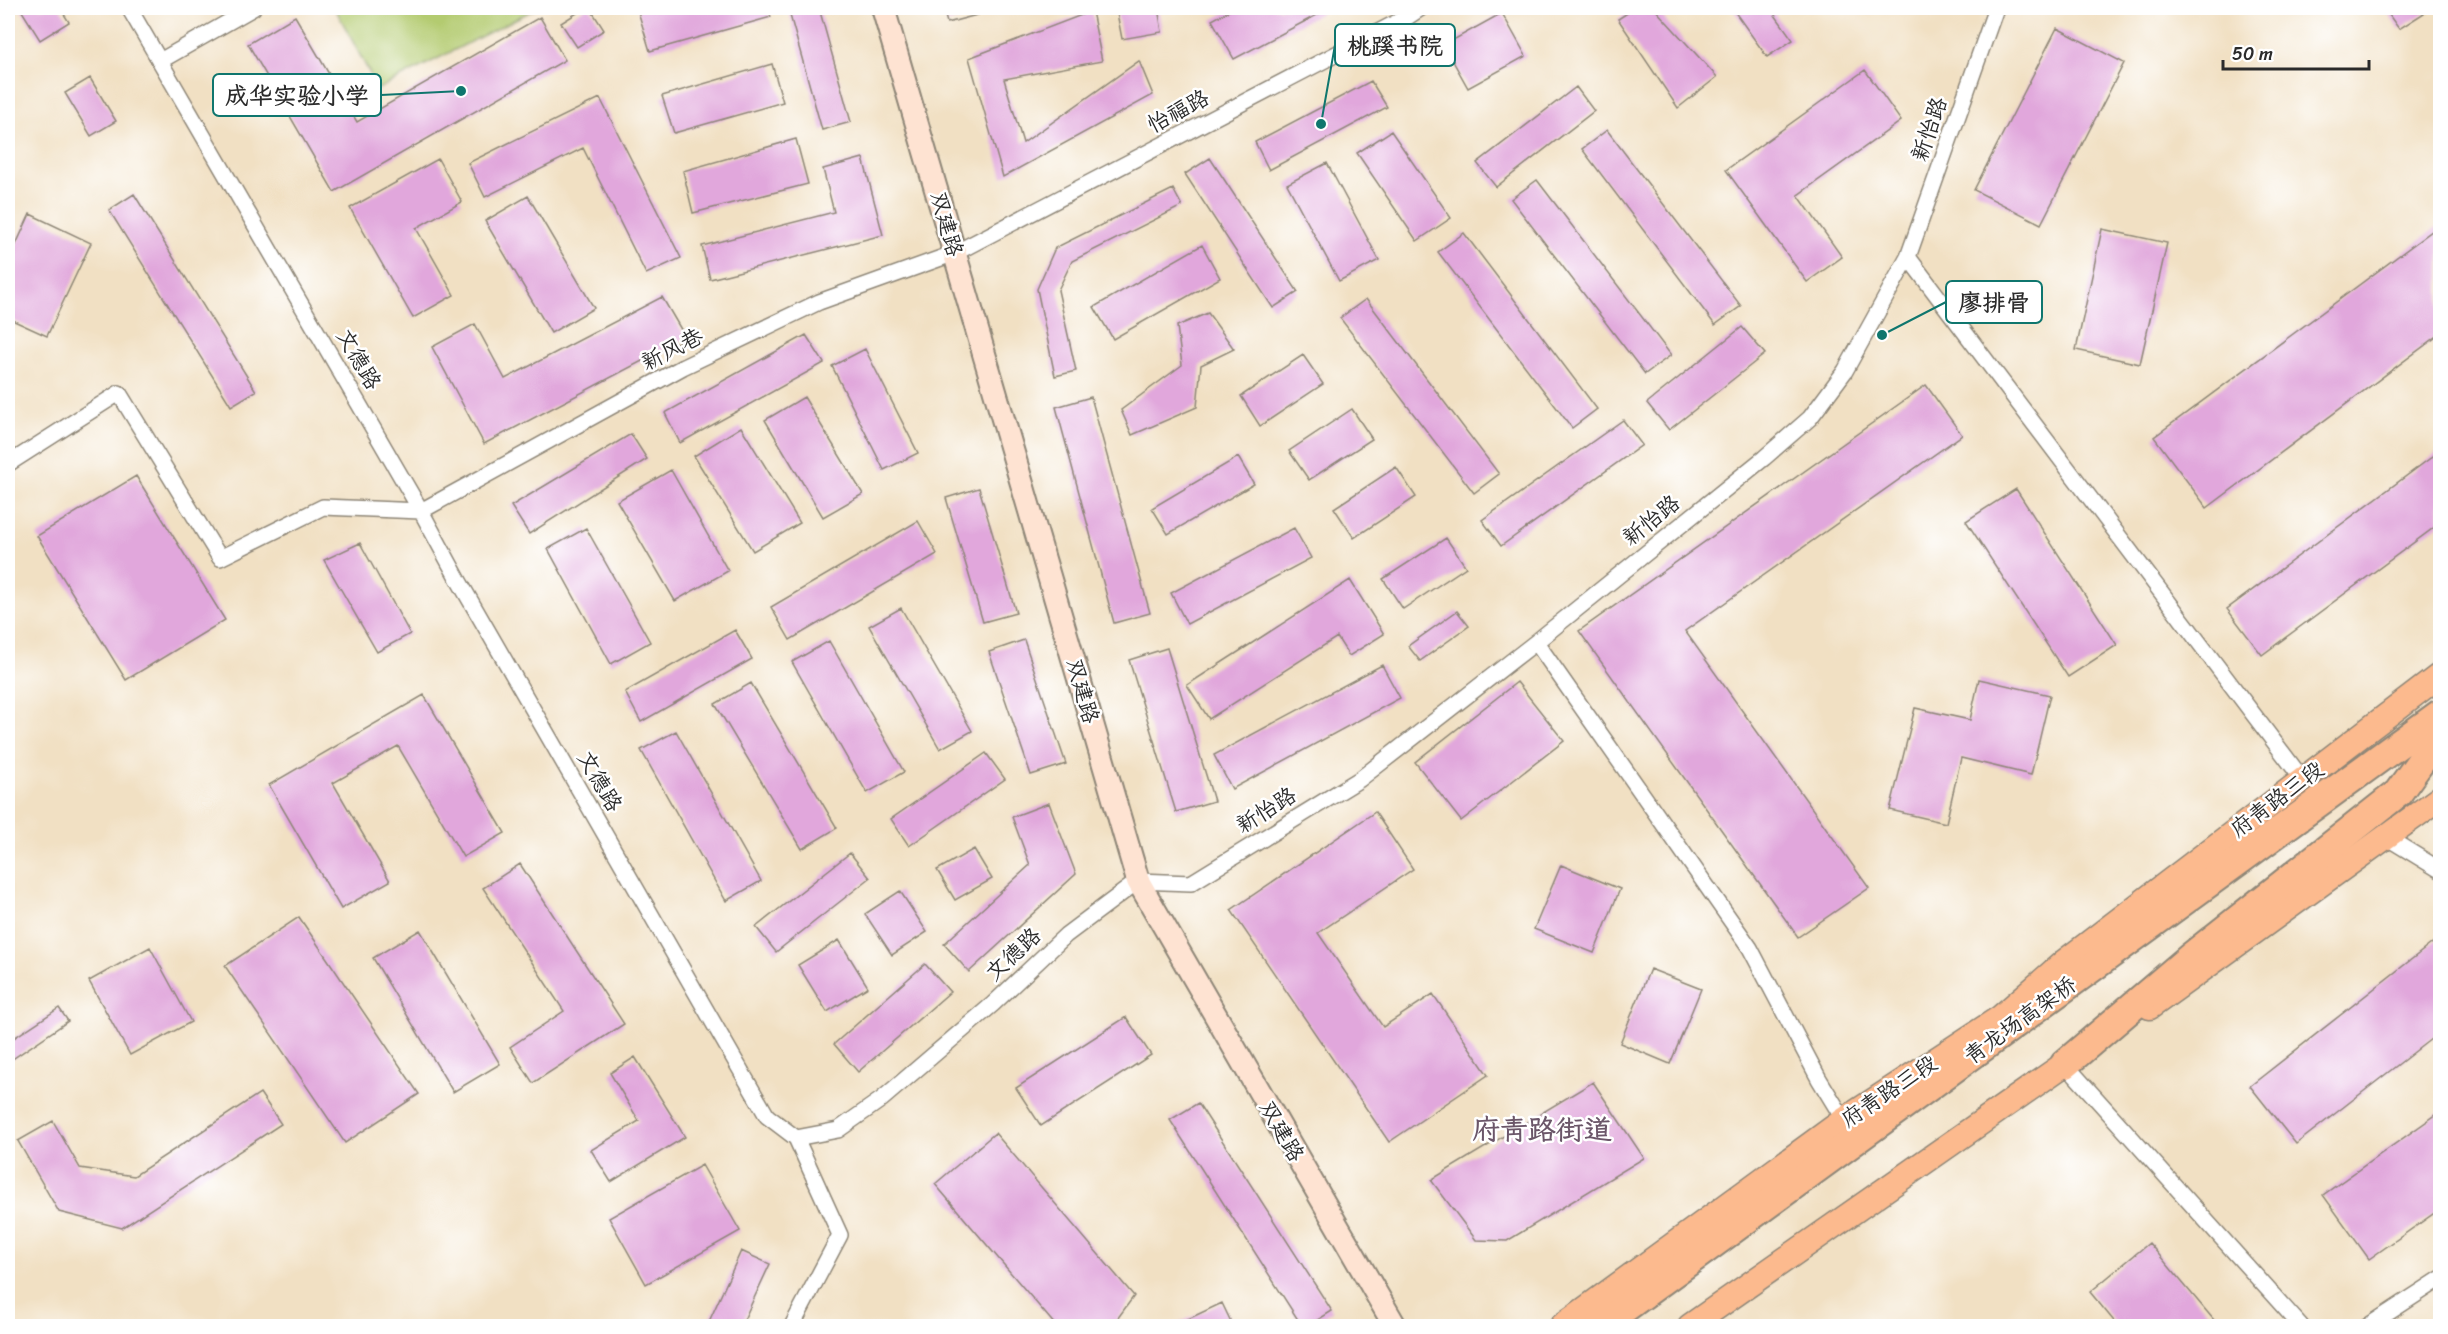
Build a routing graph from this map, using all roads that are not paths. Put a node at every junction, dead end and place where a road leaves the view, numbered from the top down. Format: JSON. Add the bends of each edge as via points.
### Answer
{"nodes":[{"id":1,"x":129,"y":8,"type":"edge"},
{"id":2,"x":253,"y":8,"type":"edge"},
{"id":3,"x":884,"y":8,"type":"edge"},
{"id":4,"x":1420,"y":8,"type":"edge"},
{"id":5,"x":1996,"y":8,"type":"edge"},
{"id":6,"x":160,"y":61,"type":"junction"},
{"id":7,"x":956,"y":253,"type":"junction"},
{"id":8,"x":1908,"y":257,"type":"junction"},
{"id":9,"x":8,"y":464,"type":"edge"},
{"id":10,"x":422,"y":511,"type":"junction"},
{"id":11,"x":1536,"y":642,"type":"junction"},
{"id":12,"x":2440,"y":675,"type":"edge"},
{"id":13,"x":2437,"y":727,"type":"edge"},
{"id":14,"x":2303,"y":780,"type":"junction"},
{"id":15,"x":2440,"y":798,"type":"edge"},
{"id":16,"x":2386,"y":837,"type":"junction"},
{"id":17,"x":2440,"y":870,"type":"edge"},
{"id":18,"x":1138,"y":881,"type":"junction"},
{"id":19,"x":2001,"y":1017,"type":"junction"},
{"id":20,"x":2065,"y":1064,"type":"junction"},
{"id":21,"x":1844,"y":1120,"type":"junction"},
{"id":22,"x":796,"y":1138,"type":"junction"},
{"id":23,"x":2440,"y":1279,"type":"edge"},
{"id":24,"x":792,"y":1326,"type":"edge"},
{"id":25,"x":1395,"y":1326,"type":"edge"},
{"id":26,"x":1562,"y":1326,"type":"edge"},
{"id":27,"x":1600,"y":1326,"type":"edge"},
{"id":28,"x":1631,"y":1326,"type":"edge"},
{"id":29,"x":1690,"y":1326,"type":"edge"},
{"id":30,"x":2301,"y":1326,"type":"edge"},
{"id":31,"x":2368,"y":1326,"type":"edge"}],
"edges":[{"from":1,"to":6,"type":"street","name":"文德路"},
{"from":2,"to":6,"type":"street"},
{"from":3,"to":7,"type":"street","name":"双建路"},
{"from":4,"to":7,"type":"street","name":"怡福路"},
{"from":5,"to":8,"type":"street","name":"新怡路"},
{"from":6,"to":10,"type":"street","name":"文德路"},
{"from":7,"to":10,"type":"street","name":"新风巷","via":[[819,302],[683,367]]},
{"from":7,"to":18,"type":"street","name":"双建路"},
{"from":8,"to":11,"type":"street","name":"新怡路","via":[[1845,371],[1810,418]]},
{"from":8,"to":14,"type":"street"},
{"from":9,"to":10,"type":"street","via":[[119,393],[220,558],[324,507]]},
{"from":10,"to":22,"type":"street","name":"文德路","via":[[766,1116]]},
{"from":11,"to":18,"type":"street","name":"新怡路","via":[[1360,779],[1191,883]]},
{"from":11,"to":21,"type":"street","via":[[1750,948]]},
{"from":12,"to":14,"type":"main road","name":"府青路三段"},
{"from":13,"to":19,"type":"highway","via":[[2365,754],[2063,980]]},
{"from":13,"to":20,"type":"highway","via":[[2398,793],[2192,956]]},
{"from":13,"to":27,"type":"highway","name":"青龙场高架桥"},
{"from":13,"to":28,"type":"highway","name":"青龙场高架桥"},
{"from":14,"to":19,"type":"main road","name":"府青路三段","via":[[2064,962]]},
{"from":15,"to":16,"type":"main road"},
{"from":16,"to":17,"type":"street"},
{"from":16,"to":20,"type":"main road"},
{"from":18,"to":22,"type":"street","name":"文德路","via":[[1066,935],[882,1099],[838,1130]]},
{"from":18,"to":25,"type":"street","name":"双建路"},
{"from":19,"to":21,"type":"main road","name":"府青路三段"},
{"from":20,"to":29,"type":"main road"},
{"from":20,"to":30,"type":"street"},
{"from":21,"to":26,"type":"main road","name":"府青路三段"},
{"from":22,"to":24,"type":"street","via":[[840,1235]]},
{"from":23,"to":31,"type":"street"}]}
